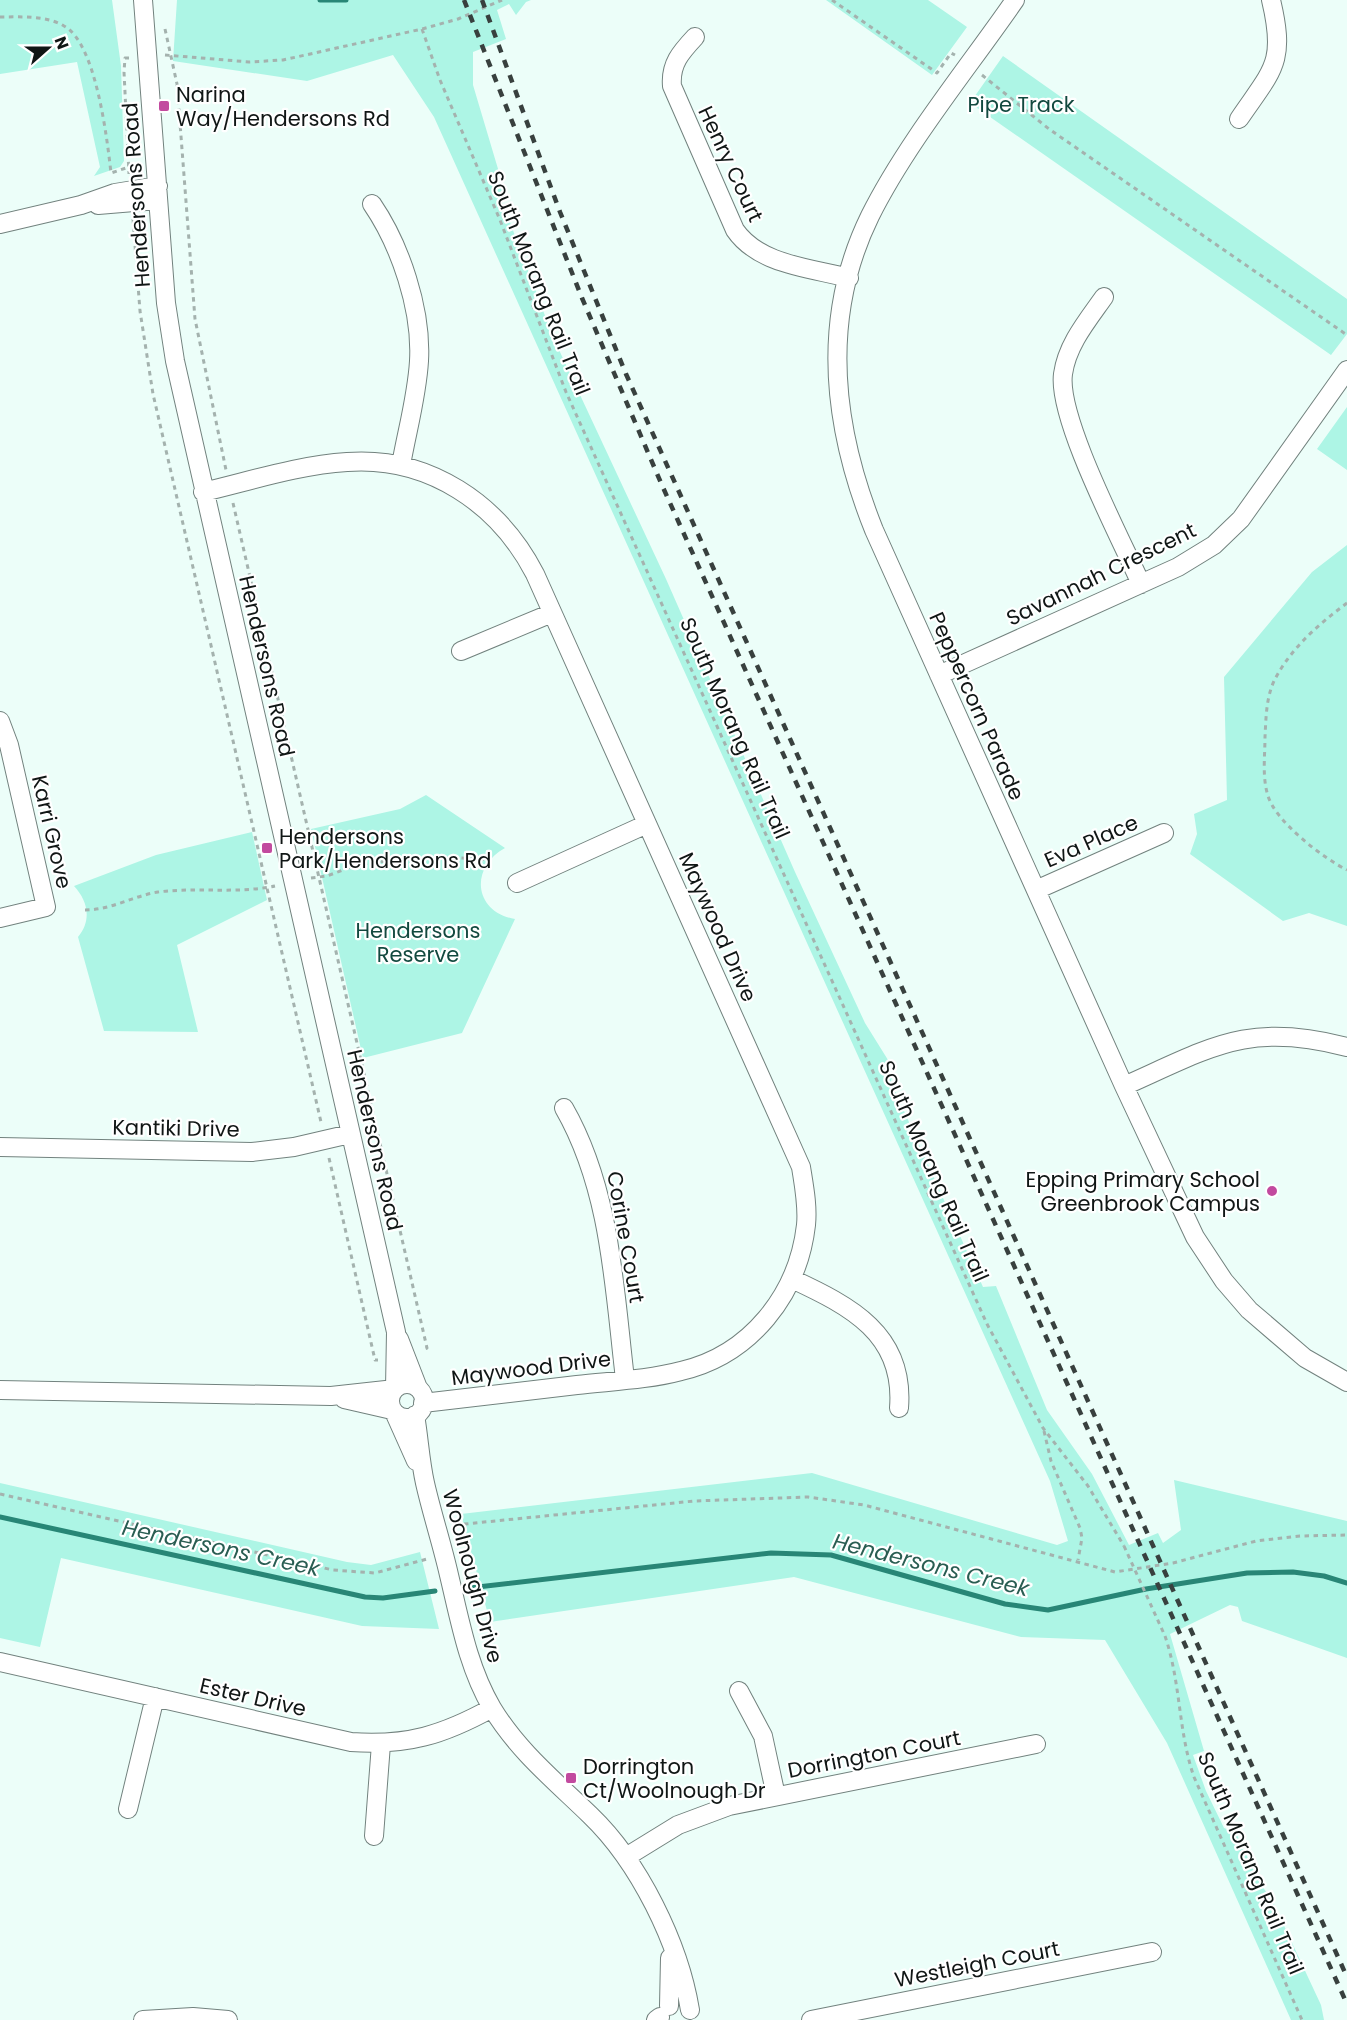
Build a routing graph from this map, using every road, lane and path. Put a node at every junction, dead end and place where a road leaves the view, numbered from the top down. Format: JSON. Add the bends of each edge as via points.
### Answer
{"nodes":[{"id":1,"x":502,"y":0,"type":"edge"},
{"id":2,"x":832,"y":0,"type":"edge"},
{"id":3,"x":1015,"y":0,"type":"edge"},
{"id":4,"x":1271,"y":0,"type":"edge"},
{"id":5,"x":143,"y":1,"type":"edge"},
{"id":6,"x":0,"y":17,"type":"edge"},
{"id":7,"x":422,"y":29,"type":"junction"},
{"id":8,"x":695,"y":37,"type":"dead end"},
{"id":9,"x":148,"y":56,"type":"junction"},
{"id":10,"x":970,"y":66,"type":"junction"},
{"id":11,"x":1239,"y":119,"type":"dead end"},
{"id":12,"x":158,"y":193,"type":"junction"},
{"id":13,"x":372,"y":204,"type":"dead end"},
{"id":14,"x":0,"y":224,"type":"edge"},
{"id":15,"x":849,"y":278,"type":"junction"},
{"id":16,"x":1104,"y":297,"type":"dead end"},
{"id":17,"x":1347,"y":335,"type":"edge"},
{"id":18,"x":1347,"y":370,"type":"edge"},
{"id":19,"x":401,"y":465,"type":"junction"},
{"id":20,"x":203,"y":492,"type":"junction"},
{"id":21,"x":1141,"y":584,"type":"junction"},
{"id":22,"x":1347,"y":603,"type":"edge"},
{"id":23,"x":552,"y":613,"type":"junction"},
{"id":24,"x":461,"y":651,"type":"dead end"},
{"id":25,"x":939,"y":675,"type":"junction"},
{"id":26,"x":0,"y":721,"type":"edge"},
{"id":27,"x":647,"y":824,"type":"junction"},
{"id":28,"x":1164,"y":833,"type":"dead end"},
{"id":29,"x":1347,"y":870,"type":"edge"},
{"id":30,"x":517,"y":884,"type":"dead end"},
{"id":31,"x":1036,"y":890,"type":"junction"},
{"id":32,"x":0,"y":918,"type":"edge"},
{"id":33,"x":1347,"y":1047,"type":"edge"},
{"id":34,"x":1124,"y":1086,"type":"junction"},
{"id":35,"x":564,"y":1108,"type":"dead end"},
{"id":36,"x":350,"y":1134,"type":"junction"},
{"id":37,"x":0,"y":1148,"type":"edge"},
{"id":38,"x":792,"y":1279,"type":"junction"},
{"id":39,"x":396,"y":1332,"type":"junction"},
{"id":40,"x":625,"y":1379,"type":"junction"},
{"id":41,"x":1347,"y":1382,"type":"edge"},
{"id":42,"x":395,"y":1389,"type":"junction"},
{"id":43,"x":0,"y":1390,"type":"edge"},
{"id":44,"x":331,"y":1396,"type":"junction"},
{"id":45,"x":419,"y":1402,"type":"junction"},
{"id":46,"x":899,"y":1408,"type":"dead end"},
{"id":47,"x":394,"y":1412,"type":"junction"},
{"id":48,"x":1043,"y":1428,"type":"junction"},
{"id":49,"x":425,"y":1482,"type":"junction"},
{"id":50,"x":0,"y":1494,"type":"edge"},
{"id":51,"x":459,"y":1524,"type":"dead end"},
{"id":52,"x":1347,"y":1535,"type":"edge"},
{"id":53,"x":428,"y":1558,"type":"dead end"},
{"id":54,"x":1078,"y":1560,"type":"junction"},
{"id":55,"x":0,"y":1662,"type":"edge"},
{"id":56,"x":739,"y":1691,"type":"dead end"},
{"id":57,"x":155,"y":1697,"type":"junction"},
{"id":58,"x":492,"y":1708,"type":"junction"},
{"id":59,"x":381,"y":1744,"type":"junction"},
{"id":60,"x":1036,"y":1744,"type":"dead end"},
{"id":61,"x":776,"y":1796,"type":"junction"},
{"id":62,"x":128,"y":1809,"type":"dead end"},
{"id":63,"x":374,"y":1836,"type":"dead end"},
{"id":64,"x":626,"y":1857,"type":"junction"},
{"id":65,"x":669,"y":1941,"type":"junction"},
{"id":66,"x":1152,"y":1953,"type":"dead end"},
{"id":67,"x":662,"y":2016,"type":"edge"},
{"id":68,"x":695,"y":2017,"type":"edge"},
{"id":69,"x":143,"y":2020,"type":"edge"},
{"id":70,"x":228,"y":2020,"type":"edge"},
{"id":71,"x":811,"y":2020,"type":"edge"},
{"id":72,"x":1302,"y":2020,"type":"edge"}],
"edges":[{"from":1,"to":7,"type":"path"},
{"from":2,"to":10,"type":"path","via":[[937,73],[951,53]]},
{"from":3,"to":10,"type":"street","name":"Peppercorn Parade"},
{"from":4,"to":11,"type":"street","via":[[1279,50],[1268,76]]},
{"from":5,"to":9,"type":"street","name":"Hendersons Road"},
{"from":6,"to":9,"type":"path","via":[[62,24],[81,41],[91,66],[111,173],[129,167],[125,58]]},
{"from":7,"to":9,"type":"path","via":[[283,60],[249,62],[180,54]]},
{"from":7,"to":48,"type":"path","name":"South Morang Rail Trail","via":[[570,400],[987,1324]]},
{"from":8,"to":15,"type":"street","name":"Henry Court","via":[[679,53],[673,66],[672,86],[735,230],[742,240],[764,255]]},
{"from":9,"to":12,"type":"street","name":"Hendersons Road"},
{"from":10,"to":15,"type":"street","name":"Peppercorn Parade","via":[[885,188],[859,243]]},
{"from":10,"to":17,"type":"path","via":[[1049,129]]},
{"from":12,"to":14,"type":"street","via":[[81,205]]},
{"from":12,"to":20,"type":"street","name":"Hendersons Road","via":[[170,335]]},
{"from":13,"to":19,"type":"street","via":[[398,250],[418,338],[417,381]]},
{"from":15,"to":25,"type":"street","name":"Peppercorn Parade","via":[[837,354],[843,436],[862,499]]},
{"from":16,"to":21,"type":"street","via":[[1074,341],[1062,391],[1072,428]]},
{"from":18,"to":21,"type":"street","name":"Savannah Crescent","via":[[1229,531],[1197,557]]},
{"from":19,"to":20,"type":"street","name":"Maywood Drive","via":[[346,462]]},
{"from":19,"to":23,"type":"street","name":"Maywood Drive","via":[[463,491],[491,513],[525,555]]},
{"from":20,"to":36,"type":"street","name":"Hendersons Road"},
{"from":21,"to":25,"type":"street","name":"Savannah Crescent"},
{"from":22,"to":29,"type":"path","via":[[1315,628],[1275,679],[1266,712],[1264,762],[1268,796],[1279,816],[1323,855]]},
{"from":23,"to":24,"type":"street"},
{"from":23,"to":27,"type":"street","name":"Maywood Drive"},
{"from":25,"to":31,"type":"street","name":"Peppercorn Parade"},
{"from":26,"to":32,"type":"street","name":"Karri Grove","via":[[46,907]]},
{"from":27,"to":30,"type":"street"},
{"from":27,"to":38,"type":"street","name":"Maywood Drive","via":[[801,1167],[806,1224]]},
{"from":28,"to":31,"type":"street","name":"Eva Place"},
{"from":31,"to":34,"type":"street","name":"Peppercorn Parade"},
{"from":33,"to":34,"type":"street","via":[[1288,1035],[1243,1038],[1190,1056]]},
{"from":34,"to":41,"type":"street","name":"Peppercorn Parade","via":[[1181,1210],[1224,1281],[1278,1336],[1305,1358]]},
{"from":35,"to":40,"type":"street","name":"Corine Court","via":[[586,1152],[603,1211]]},
{"from":36,"to":37,"type":"street","name":"Kantiki Drive","via":[[252,1152]]},
{"from":36,"to":39,"type":"street","name":"Hendersons Road"},
{"from":38,"to":40,"type":"street","name":"Maywood Drive","via":[[771,1314],[735,1347],[683,1371]]},
{"from":38,"to":46,"type":"street","via":[[846,1305],[877,1333],[897,1373]]},
{"from":39,"to":42,"type":"street","name":"Hendersons Road"},
{"from":39,"to":45,"type":"street","name":"Hendersons Road","via":[[413,1370]]},
{"from":40,"to":45,"type":"street","name":"Maywood Drive"},
{"from":42,"to":44,"type":"street"},
{"from":42,"to":45,"type":"street","via":[[409,1384]]},
{"from":42,"to":47,"type":"street","via":[[390,1397]]},
{"from":43,"to":44,"type":"street"},
{"from":44,"to":47,"type":"street"},
{"from":45,"to":47,"type":"street","via":[[405,1418]]},
{"from":45,"to":49,"type":"street","name":"Woolnough Drive"},
{"from":47,"to":49,"type":"street","name":"Woolnough Drive"},
{"from":48,"to":54,"type":"path","name":"South Morang Rail Trail","via":[[1051,1461],[1080,1528]]},
{"from":48,"to":72,"type":"path","name":"South Morang Rail Trail","bridge":true,"via":[[1088,1486],[1124,1546],[1165,1636],[1178,1679],[1184,1744],[1194,1777]]},
{"from":49,"to":58,"type":"street","name":"Woolnough Drive","via":[[468,1655]]},
{"from":50,"to":53,"type":"path","via":[[333,1570],[375,1573]]},
{"from":51,"to":54,"type":"path","via":[[694,1501],[808,1497],[864,1504]]},
{"from":52,"to":54,"type":"path","via":[[1256,1541],[1125,1572],[1107,1571]]},
{"from":55,"to":57,"type":"street","name":"Ester Drive"},
{"from":56,"to":61,"type":"street","via":[[763,1736]]},
{"from":57,"to":59,"type":"street","name":"Ester Drive","via":[[325,1736]]},
{"from":57,"to":62,"type":"street"},
{"from":58,"to":59,"type":"street","name":"Ester Drive","via":[[443,1732]]},
{"from":58,"to":64,"type":"street","name":"Woolnough Drive","via":[[531,1760],[591,1815]]},
{"from":59,"to":63,"type":"street"},
{"from":60,"to":61,"type":"street","name":"Dorrington Court"},
{"from":61,"to":64,"type":"street","name":"Dorrington Court","via":[[705,1814]]},
{"from":64,"to":65,"type":"street","name":"Woolnough Drive","via":[[644,1884]]},
{"from":65,"to":67,"type":"street","name":"Woolnough Drive","via":[[671,1974]]},
{"from":65,"to":68,"type":"street","name":"Woolnough Drive"},
{"from":66,"to":71,"type":"street","name":"Westleigh Court"},
{"from":67,"to":68,"type":"street","via":[[681,2004]]},
{"from":69,"to":70,"type":"street"}]}
